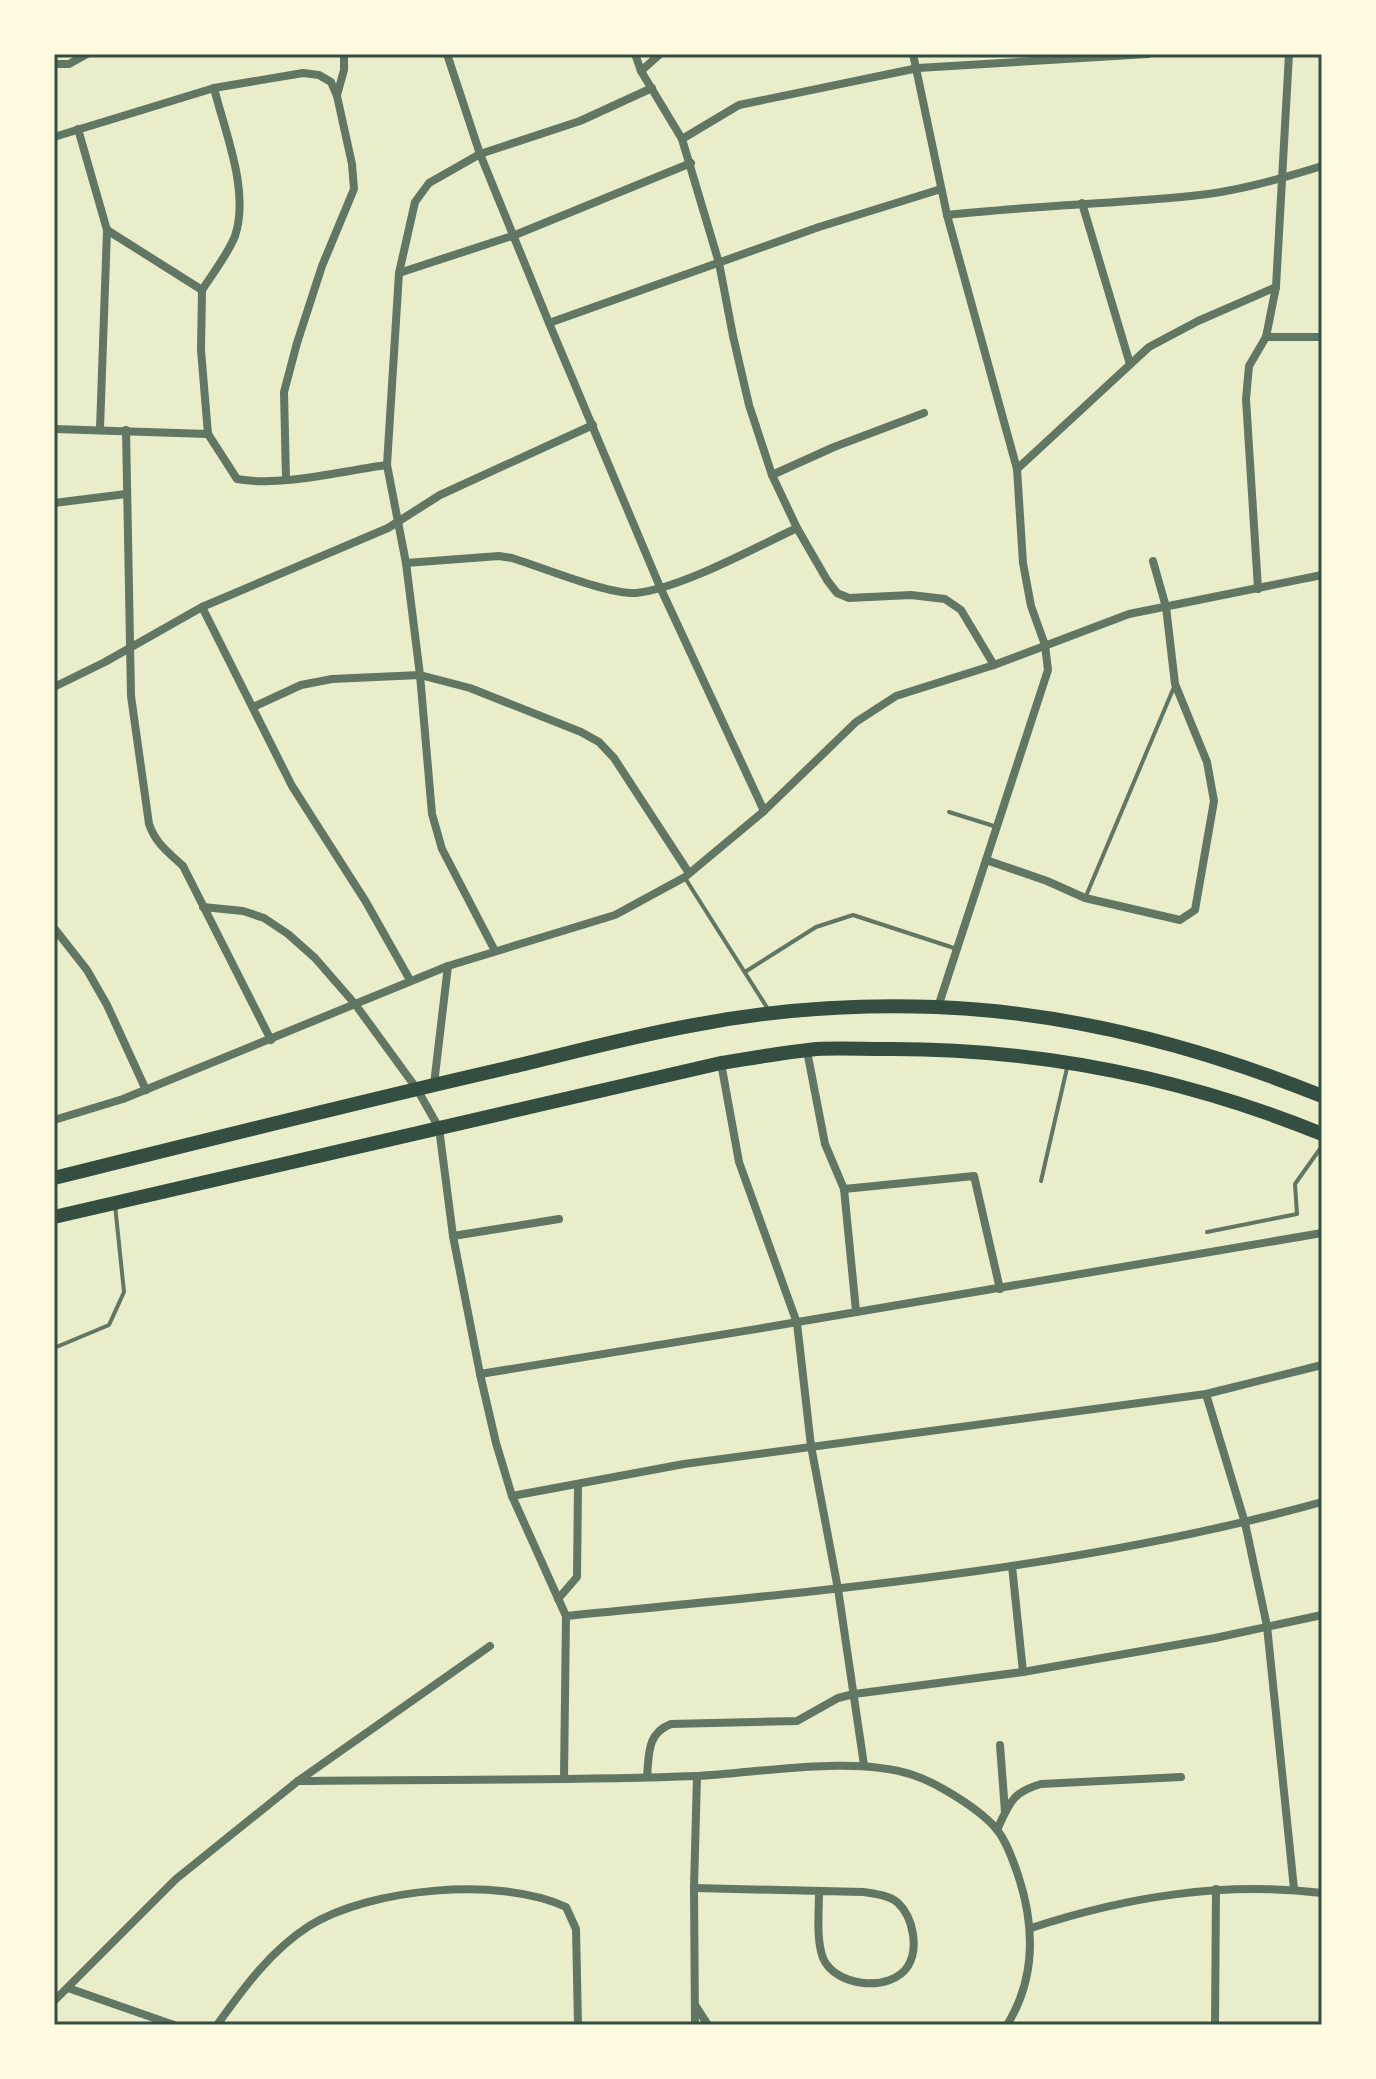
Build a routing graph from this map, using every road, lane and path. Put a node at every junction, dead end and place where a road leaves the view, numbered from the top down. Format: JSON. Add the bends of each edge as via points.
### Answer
{"nodes":[{"id":1,"x":87,"y":54,"type":"edge"},
{"id":2,"x":344,"y":54,"type":"edge"},
{"id":3,"x":447,"y":54,"type":"edge"},
{"id":4,"x":635,"y":54,"type":"edge"},
{"id":5,"x":660,"y":54,"type":"edge"},
{"id":6,"x":913,"y":54,"type":"edge"},
{"id":7,"x":1148,"y":54,"type":"edge"},
{"id":8,"x":1289,"y":54,"type":"edge"},
{"id":9,"x":54,"y":64,"type":"edge"},
{"id":10,"x":918,"y":68,"type":"junction"},
{"id":11,"x":641,"y":71,"type":"junction"},
{"id":12,"x":214,"y":88,"type":"junction"},
{"id":13,"x":652,"y":88,"type":"junction"},
{"id":14,"x":337,"y":96,"type":"junction"},
{"id":15,"x":78,"y":129,"type":"junction"},
{"id":16,"x":54,"y":137,"type":"edge"},
{"id":17,"x":682,"y":139,"type":"junction"},
{"id":18,"x":480,"y":154,"type":"junction"},
{"id":19,"x":691,"y":163,"type":"junction"},
{"id":20,"x":1322,"y":166,"type":"edge"},
{"id":21,"x":1281,"y":179,"type":"junction"},
{"id":22,"x":941,"y":189,"type":"junction"},
{"id":23,"x":1082,"y":203,"type":"junction"},
{"id":24,"x":947,"y":215,"type":"junction"},
{"id":25,"x":107,"y":230,"type":"junction"},
{"id":26,"x":515,"y":235,"type":"junction"},
{"id":27,"x":719,"y":263,"type":"junction"},
{"id":28,"x":399,"y":273,"type":"junction"},
{"id":29,"x":1276,"y":287,"type":"junction"},
{"id":30,"x":202,"y":290,"type":"junction"},
{"id":31,"x":549,"y":323,"type":"junction"},
{"id":32,"x":1266,"y":337,"type":"junction"},
{"id":33,"x":1322,"y":337,"type":"edge"},
{"id":34,"x":1130,"y":364,"type":"junction"},
{"id":35,"x":924,"y":413,"type":"dead end"},
{"id":36,"x":593,"y":425,"type":"junction"},
{"id":37,"x":54,"y":429,"type":"edge"},
{"id":38,"x":100,"y":429,"type":"junction"},
{"id":39,"x":126,"y":430,"type":"junction"},
{"id":40,"x":208,"y":434,"type":"junction"},
{"id":41,"x":387,"y":465,"type":"junction"},
{"id":42,"x":1017,"y":469,"type":"junction"},
{"id":43,"x":772,"y":475,"type":"junction"},
{"id":44,"x":286,"y":479,"type":"junction"},
{"id":45,"x":126,"y":494,"type":"junction"},
{"id":46,"x":54,"y":503,"type":"edge"},
{"id":47,"x":398,"y":519,"type":"junction"},
{"id":48,"x":797,"y":528,"type":"junction"},
{"id":49,"x":1153,"y":561,"type":"dead end"},
{"id":50,"x":406,"y":563,"type":"junction"},
{"id":51,"x":1322,"y":575,"type":"edge"},
{"id":52,"x":660,"y":587,"type":"junction"},
{"id":53,"x":1258,"y":589,"type":"junction"},
{"id":54,"x":202,"y":607,"type":"junction"},
{"id":55,"x":1166,"y":607,"type":"junction"},
{"id":56,"x":1045,"y":645,"type":"junction"},
{"id":57,"x":129,"y":647,"type":"junction"},
{"id":58,"x":994,"y":665,"type":"junction"},
{"id":59,"x":420,"y":675,"type":"junction"},
{"id":60,"x":1175,"y":684,"type":"junction"},
{"id":61,"x":54,"y":687,"type":"edge"},
{"id":62,"x":253,"y":707,"type":"junction"},
{"id":63,"x":764,"y":811,"type":"junction"},
{"id":64,"x":949,"y":812,"type":"dead end"},
{"id":65,"x":997,"y":827,"type":"junction"},
{"id":66,"x":986,"y":860,"type":"junction"},
{"id":67,"x":687,"y":875,"type":"junction"},
{"id":68,"x":1085,"y":898,"type":"junction"},
{"id":69,"x":203,"y":907,"type":"junction"},
{"id":70,"x":54,"y":928,"type":"edge"},
{"id":71,"x":957,"y":949,"type":"junction"},
{"id":72,"x":495,"y":951,"type":"junction"},
{"id":73,"x":448,"y":966,"type":"junction"},
{"id":74,"x":745,"y":972,"type":"junction"},
{"id":75,"x":410,"y":980,"type":"junction"},
{"id":76,"x":355,"y":1004,"type":"junction"},
{"id":77,"x":938,"y":1007,"type":"junction"},
{"id":78,"x":772,"y":1014,"type":"junction"},
{"id":79,"x":271,"y":1040,"type":"junction"},
{"id":80,"x":807,"y":1051,"type":"junction"},
{"id":81,"x":1068,"y":1062,"type":"junction"},
{"id":82,"x":721,"y":1063,"type":"junction"},
{"id":83,"x":434,"y":1084,"type":"junction"},
{"id":84,"x":417,"y":1089,"type":"junction"},
{"id":85,"x":146,"y":1090,"type":"junction"},
{"id":86,"x":1322,"y":1096,"type":"edge"},
{"id":87,"x":54,"y":1120,"type":"edge"},
{"id":88,"x":439,"y":1128,"type":"junction"},
{"id":89,"x":1322,"y":1134,"type":"edge"},
{"id":90,"x":1322,"y":1146,"type":"edge"},
{"id":91,"x":54,"y":1178,"type":"edge"},
{"id":92,"x":1041,"y":1181,"type":"dead end"},
{"id":93,"x":844,"y":1189,"type":"junction"},
{"id":94,"x":115,"y":1203,"type":"junction"},
{"id":95,"x":54,"y":1217,"type":"edge"},
{"id":96,"x":559,"y":1219,"type":"dead end"},
{"id":97,"x":1207,"y":1232,"type":"dead end"},
{"id":98,"x":1322,"y":1233,"type":"edge"},
{"id":99,"x":453,"y":1236,"type":"junction"},
{"id":100,"x":1000,"y":1289,"type":"junction"},
{"id":101,"x":856,"y":1311,"type":"junction"},
{"id":102,"x":797,"y":1323,"type":"junction"},
{"id":103,"x":54,"y":1348,"type":"edge"},
{"id":104,"x":1322,"y":1365,"type":"edge"},
{"id":105,"x":480,"y":1374,"type":"junction"},
{"id":106,"x":1206,"y":1394,"type":"junction"},
{"id":107,"x":811,"y":1446,"type":"junction"},
{"id":108,"x":578,"y":1485,"type":"junction"},
{"id":109,"x":512,"y":1496,"type":"junction"},
{"id":110,"x":1322,"y":1502,"type":"edge"},
{"id":111,"x":1245,"y":1523,"type":"junction"},
{"id":112,"x":1012,"y":1566,"type":"junction"},
{"id":113,"x":838,"y":1589,"type":"junction"},
{"id":114,"x":558,"y":1599,"type":"junction"},
{"id":115,"x":1322,"y":1615,"type":"edge"},
{"id":116,"x":566,"y":1616,"type":"junction"},
{"id":117,"x":1267,"y":1626,"type":"junction"},
{"id":118,"x":490,"y":1646,"type":"dead end"},
{"id":119,"x":1023,"y":1672,"type":"junction"},
{"id":120,"x":854,"y":1694,"type":"junction"},
{"id":121,"x":1000,"y":1745,"type":"dead end"},
{"id":122,"x":864,"y":1765,"type":"junction"},
{"id":123,"x":697,"y":1776,"type":"junction"},
{"id":124,"x":647,"y":1777,"type":"junction"},
{"id":125,"x":1181,"y":1777,"type":"dead end"},
{"id":126,"x":564,"y":1778,"type":"junction"},
{"id":127,"x":298,"y":1781,"type":"junction"},
{"id":128,"x":1005,"y":1814,"type":"junction"},
{"id":129,"x":997,"y":1830,"type":"junction"},
{"id":130,"x":694,"y":1888,"type":"junction"},
{"id":131,"x":1216,"y":1889,"type":"junction"},
{"id":132,"x":1294,"y":1889,"type":"junction"},
{"id":133,"x":819,"y":1891,"type":"junction"},
{"id":134,"x":1322,"y":1893,"type":"edge"},
{"id":135,"x":1031,"y":1928,"type":"junction"},
{"id":136,"x":68,"y":1988,"type":"junction"},
{"id":137,"x":54,"y":2001,"type":"edge"},
{"id":138,"x":695,"y":2004,"type":"junction"},
{"id":139,"x":174,"y":2025,"type":"edge"},
{"id":140,"x":217,"y":2025,"type":"edge"},
{"id":141,"x":578,"y":2025,"type":"edge"},
{"id":142,"x":695,"y":2025,"type":"edge"},
{"id":143,"x":708,"y":2025,"type":"edge"},
{"id":144,"x":1007,"y":2025,"type":"edge"},
{"id":145,"x":1215,"y":2025,"type":"edge"}],
"edges":[{"from":1,"to":9,"type":"street","via":[[69,64]]},
{"from":2,"to":14,"type":"street"},
{"from":3,"to":18,"type":"street"},
{"from":4,"to":11,"type":"street"},
{"from":5,"to":11,"type":"street"},
{"from":6,"to":10,"type":"street"},
{"from":7,"to":10,"type":"street"},
{"from":8,"to":21,"type":"street"},
{"from":10,"to":17,"type":"street","via":[[739,105]]},
{"from":10,"to":22,"type":"street"},
{"from":11,"to":13,"type":"street"},
{"from":12,"to":14,"type":"street","via":[[303,73],[331,82]]},
{"from":12,"to":15,"type":"street"},
{"from":12,"to":30,"type":"street","via":[[241,193],[240,215],[234,239]]},
{"from":13,"to":17,"type":"street"},
{"from":13,"to":18,"type":"street","via":[[580,121]]},
{"from":14,"to":44,"type":"street","via":[[354,189],[322,266],[284,392]]},
{"from":15,"to":16,"type":"street"},
{"from":15,"to":25,"type":"street"},
{"from":17,"to":19,"type":"street"},
{"from":18,"to":26,"type":"street"},
{"from":18,"to":28,"type":"street","via":[[429,183],[415,202]]},
{"from":19,"to":26,"type":"street"},
{"from":19,"to":27,"type":"street"},
{"from":20,"to":21,"type":"street"},
{"from":21,"to":23,"type":"street","via":[[1194,196]]},
{"from":21,"to":29,"type":"street"},
{"from":22,"to":24,"type":"street"},
{"from":22,"to":27,"type":"street"},
{"from":23,"to":24,"type":"street"},
{"from":23,"to":34,"type":"street"},
{"from":24,"to":42,"type":"street"},
{"from":25,"to":30,"type":"street"},
{"from":25,"to":38,"type":"street"},
{"from":26,"to":28,"type":"street"},
{"from":26,"to":31,"type":"street"},
{"from":27,"to":31,"type":"street"},
{"from":27,"to":43,"type":"street","via":[[749,405]]},
{"from":28,"to":41,"type":"street"},
{"from":29,"to":32,"type":"street"},
{"from":29,"to":34,"type":"street","via":[[1198,321],[1149,347]]},
{"from":30,"to":40,"type":"street"},
{"from":31,"to":36,"type":"street"},
{"from":32,"to":33,"type":"street"},
{"from":32,"to":53,"type":"street","via":[[1249,366],[1246,399]]},
{"from":34,"to":42,"type":"street"},
{"from":35,"to":43,"type":"street"},
{"from":36,"to":47,"type":"street"},
{"from":36,"to":52,"type":"street"},
{"from":37,"to":38,"type":"street"},
{"from":38,"to":39,"type":"street"},
{"from":39,"to":40,"type":"street"},
{"from":39,"to":45,"type":"street"},
{"from":40,"to":44,"type":"street","via":[[237,479]]},
{"from":41,"to":44,"type":"street"},
{"from":41,"to":47,"type":"street"},
{"from":42,"to":56,"type":"street","via":[[1023,563]]},
{"from":43,"to":48,"type":"street"},
{"from":45,"to":46,"type":"street"},
{"from":45,"to":57,"type":"street"},
{"from":47,"to":50,"type":"street"},
{"from":47,"to":54,"type":"street","via":[[388,528]]},
{"from":48,"to":52,"type":"street"},
{"from":48,"to":58,"type":"street","via":[[837,593],[849,598],[945,599],[961,610]]},
{"from":49,"to":55,"type":"street"},
{"from":50,"to":52,"type":"street","via":[[499,556],[614,591]]},
{"from":50,"to":59,"type":"street"},
{"from":51,"to":53,"type":"street"},
{"from":52,"to":63,"type":"street"},
{"from":53,"to":55,"type":"street"},
{"from":54,"to":57,"type":"street"},
{"from":54,"to":62,"type":"street"},
{"from":55,"to":56,"type":"street","via":[[1129,614]]},
{"from":55,"to":60,"type":"street"},
{"from":56,"to":58,"type":"street"},
{"from":56,"to":65,"type":"street","via":[[1048,670]]},
{"from":57,"to":61,"type":"street"},
{"from":57,"to":69,"type":"street","via":[[149,824],[154,838],[183,866]]},
{"from":58,"to":63,"type":"street","via":[[896,696],[869,711]]},
{"from":59,"to":62,"type":"street","via":[[332,679],[301,685]]},
{"from":59,"to":67,"type":"street","via":[[470,688],[599,742]]},
{"from":59,"to":72,"type":"street","via":[[435,830]]},
{"from":60,"to":68,"type":"lane"},
{"from":60,"to":68,"type":"street","via":[[1207,762],[1214,801],[1195,910],[1180,920]]},
{"from":62,"to":75,"type":"street","via":[[292,786]]},
{"from":63,"to":67,"type":"street"},
{"from":64,"to":65,"type":"lane"},
{"from":65,"to":66,"type":"street"},
{"from":66,"to":68,"type":"street"},
{"from":66,"to":71,"type":"street"},
{"from":67,"to":72,"type":"street","via":[[606,918]]},
{"from":67,"to":74,"type":"lane"},
{"from":69,"to":76,"type":"street","via":[[264,918],[315,958]]},
{"from":69,"to":79,"type":"street"},
{"from":70,"to":85,"type":"street","via":[[107,1005]]},
{"from":71,"to":74,"type":"lane","via":[[853,915],[816,927]]},
{"from":71,"to":77,"type":"street"},
{"from":72,"to":73,"type":"street"},
{"from":73,"to":75,"type":"street"},
{"from":73,"to":83,"type":"street"},
{"from":74,"to":78,"type":"lane"},
{"from":75,"to":76,"type":"street"},
{"from":76,"to":79,"type":"street"},
{"from":76,"to":84,"type":"street"},
{"from":77,"to":78,"type":"main road"},
{"from":77,"to":86,"type":"main road","via":[[1126,1033]]},
{"from":78,"to":83,"type":"main road","via":[[690,1026]]},
{"from":79,"to":85,"type":"street"},
{"from":80,"to":81,"type":"main road","via":[[983,1050]]},
{"from":80,"to":82,"type":"main road"},
{"from":80,"to":93,"type":"street","via":[[825,1144]]},
{"from":81,"to":89,"type":"main road","via":[[1184,1088]]},
{"from":81,"to":92,"type":"lane"},
{"from":82,"to":88,"type":"main road"},
{"from":82,"to":102,"type":"street","via":[[739,1162]]},
{"from":83,"to":84,"type":"main road"},
{"from":84,"to":88,"type":"street"},
{"from":84,"to":91,"type":"main road"},
{"from":85,"to":87,"type":"street"},
{"from":88,"to":94,"type":"main road"},
{"from":88,"to":99,"type":"street"},
{"from":90,"to":97,"type":"lane","via":[[1295,1184],[1297,1214]]},
{"from":93,"to":100,"type":"street","via":[[974,1176]]},
{"from":93,"to":101,"type":"street"},
{"from":94,"to":95,"type":"main road"},
{"from":94,"to":103,"type":"lane","via":[[124,1292],[109,1325]]},
{"from":96,"to":99,"type":"street"},
{"from":98,"to":100,"type":"street"},
{"from":99,"to":105,"type":"street"},
{"from":100,"to":101,"type":"street"},
{"from":101,"to":102,"type":"street"},
{"from":102,"to":105,"type":"street"},
{"from":102,"to":107,"type":"street"},
{"from":104,"to":106,"type":"street"},
{"from":105,"to":109,"type":"street"},
{"from":106,"to":107,"type":"street"},
{"from":106,"to":111,"type":"street"},
{"from":107,"to":108,"type":"street"},
{"from":107,"to":113,"type":"street"},
{"from":108,"to":109,"type":"street"},
{"from":108,"to":114,"type":"street","via":[[577,1577]]},
{"from":109,"to":114,"type":"street"},
{"from":110,"to":111,"type":"street"},
{"from":111,"to":112,"type":"street"},
{"from":111,"to":117,"type":"street"},
{"from":112,"to":113,"type":"street"},
{"from":112,"to":119,"type":"street"},
{"from":113,"to":116,"type":"street"},
{"from":113,"to":120,"type":"street"},
{"from":114,"to":116,"type":"street"},
{"from":115,"to":117,"type":"street"},
{"from":116,"to":126,"type":"street"},
{"from":117,"to":119,"type":"street"},
{"from":117,"to":132,"type":"street"},
{"from":118,"to":127,"type":"street"},
{"from":119,"to":120,"type":"street"},
{"from":120,"to":122,"type":"street"},
{"from":120,"to":124,"type":"street","via":[[797,1721],[661,1727],[650,1744]]},
{"from":121,"to":128,"type":"street"},
{"from":122,"to":123,"type":"street"},
{"from":122,"to":129,"type":"street","via":[[911,1774],[942,1787]]},
{"from":123,"to":124,"type":"street"},
{"from":123,"to":130,"type":"street"},
{"from":124,"to":126,"type":"street"},
{"from":125,"to":128,"type":"street","via":[[1041,1784],[1023,1789]]},
{"from":126,"to":127,"type":"street"},
{"from":127,"to":136,"type":"street","via":[[176,1879]]},
{"from":128,"to":129,"type":"street"},
{"from":129,"to":135,"type":"street","via":[[1019,1879]]},
{"from":130,"to":133,"type":"street"},
{"from":130,"to":138,"type":"street"},
{"from":131,"to":132,"type":"street"},
{"from":131,"to":135,"type":"street","via":[[1142,1898]]},
{"from":131,"to":145,"type":"street"},
{"from":132,"to":134,"type":"street"},
{"from":133,"to":133,"type":"street","via":[[883,1895],[897,1903],[914,1933],[908,1966],[879,1982],[856,1982],[831,1971],[820,1947]]},
{"from":135,"to":144,"type":"street","via":[[1020,2004]]},
{"from":136,"to":137,"type":"street"},
{"from":136,"to":139,"type":"street"},
{"from":138,"to":142,"type":"street"},
{"from":138,"to":143,"type":"street"},
{"from":140,"to":141,"type":"street","via":[[270,1958],[309,1926],[381,1899],[442,1891],[531,1894],[566,1907],[576,1929]]}]}
